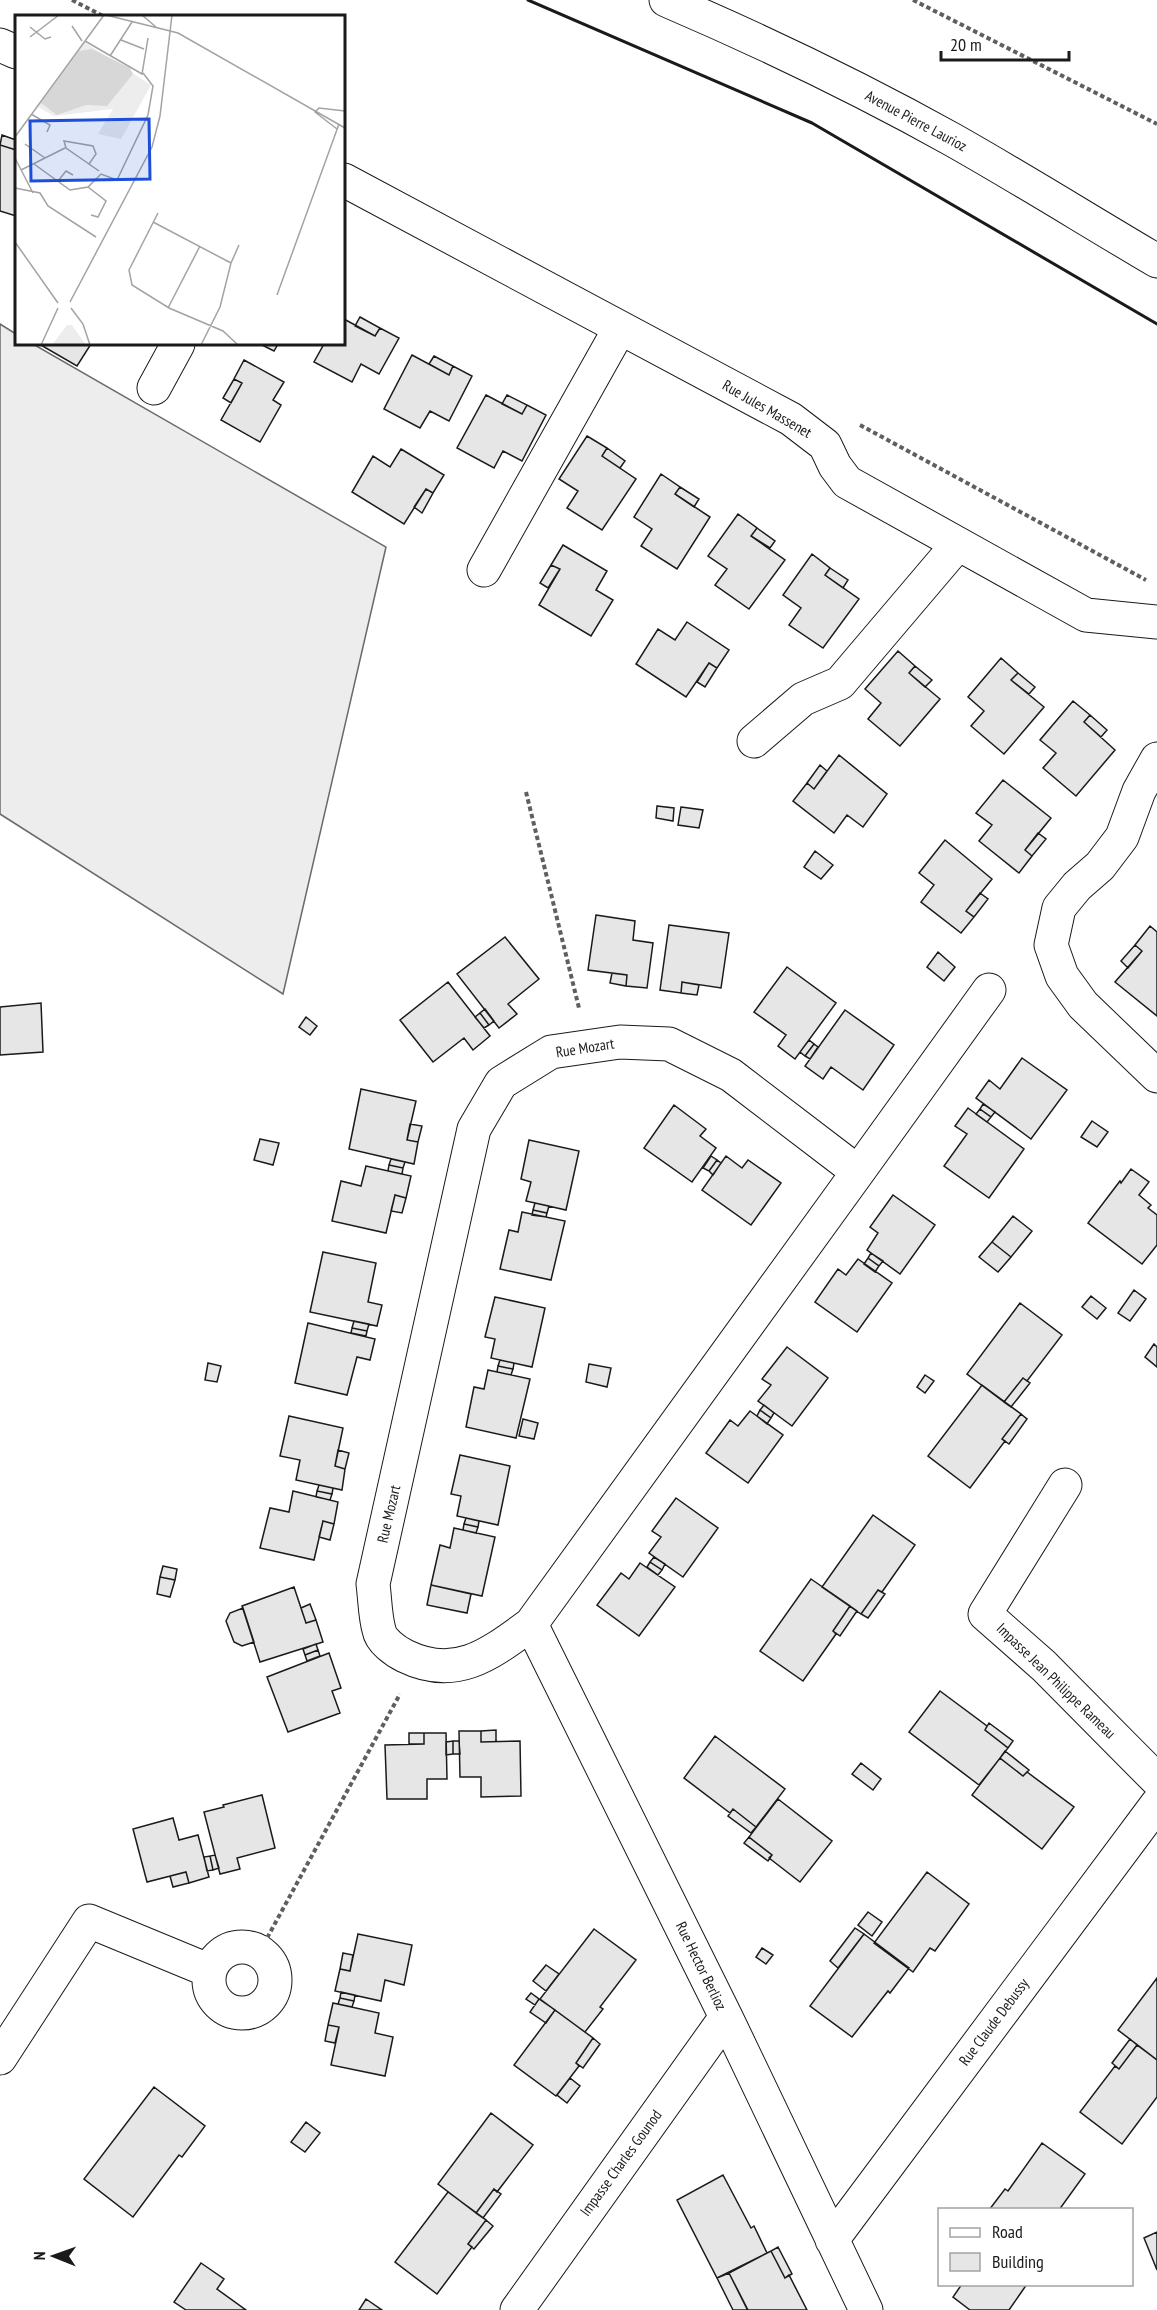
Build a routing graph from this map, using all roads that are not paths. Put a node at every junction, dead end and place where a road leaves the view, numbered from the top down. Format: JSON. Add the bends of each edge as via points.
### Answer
{"nodes":[{"id":1,"x":666,"y":0,"type":"edge"},
{"id":2,"x":0,"y":45,"type":"edge"},
{"id":3,"x":15,"y":52,"type":"edge"},
{"id":4,"x":345,"y":181,"type":"edge"},
{"id":5,"x":1157,"y":261,"type":"edge"},
{"id":6,"x":620,"y":328,"type":"junction"},
{"id":7,"x":177,"y":345,"type":"edge"},
{"id":8,"x":154,"y":388,"type":"dead end"},
{"id":9,"x":958,"y":544,"type":"junction"},
{"id":10,"x":484,"y":570,"type":"dead end"},
{"id":11,"x":1157,"y":622,"type":"edge"},
{"id":12,"x":754,"y":741,"type":"dead end"},
{"id":13,"x":1157,"y":759,"type":"edge"},
{"id":14,"x":989,"y":990,"type":"dead end"},
{"id":15,"x":1157,"y":1076,"type":"edge"},
{"id":16,"x":858,"y":1172,"type":"junction"},
{"id":17,"x":1065,"y":1485,"type":"dead end"},
{"id":18,"x":531,"y":1624,"type":"junction"},
{"id":19,"x":1157,"y":1780,"type":"edge"},
{"id":20,"x":1157,"y":1804,"type":"edge"},
{"id":21,"x":210,"y":1971,"type":"junction"},
{"id":22,"x":726,"y":2017,"type":"junction"},
{"id":23,"x":0,"y":2058,"type":"edge"},
{"id":24,"x":832,"y":2240,"type":"junction"},
{"id":25,"x":517,"y":2310,"type":"edge"},
{"id":26,"x":866,"y":2310,"type":"edge"}],
"edges":[{"from":1,"to":5,"type":"street","name":"Avenue Pierre Laurioz","via":[[787,55],[953,140]]},
{"from":2,"to":3,"type":"street"},
{"from":4,"to":6,"type":"street","name":"Rue Jules Massenet"},
{"from":6,"to":9,"type":"street","name":"Rue Jules Massenet","via":[[791,419],[825,445],[847,482]]},
{"from":6,"to":10,"type":"street"},
{"from":7,"to":8,"type":"street"},
{"from":9,"to":11,"type":"street","name":"Rue Jules Massenet","via":[[1086,615]]},
{"from":9,"to":12,"type":"street","via":[[840,683],[803,699]]},
{"from":13,"to":15,"type":"street","via":[[1139,791],[1122,837],[1059,908],[1051,945],[1062,976],[1083,1005]]},
{"from":14,"to":16,"type":"street","name":"Rue Mozart"},
{"from":16,"to":18,"type":"street","name":"Rue Mozart"},
{"from":16,"to":18,"type":"street","name":"Rue Mozart","via":[[731,1075],[669,1044],[620,1042],[551,1052],[501,1083],[474,1129],[373,1584],[379,1633],[395,1650],[419,1663],[445,1667],[476,1661]]},
{"from":17,"to":19,"type":"street","name":"Impasse Jean Philippe Rameau","via":[[985,1614],[1044,1666]]},
{"from":18,"to":22,"type":"street","name":"Rue Hector Berlioz"},
{"from":20,"to":24,"type":"street","name":"Rue Claude Debussy"},
{"from":21,"to":21,"type":"street","via":[[230,1948],[260,1951],[274,1969],[273,1991],[259,2008],[237,2013],[227,2010],[211,1993]]},
{"from":21,"to":23,"type":"street","via":[[88,1921]]},
{"from":22,"to":24,"type":"street","name":"Rue Hector Berlioz"},
{"from":22,"to":25,"type":"street","name":"Impasse Charles Gounod"},
{"from":24,"to":26,"type":"street","name":"Rue Hector Berlioz"}]}
